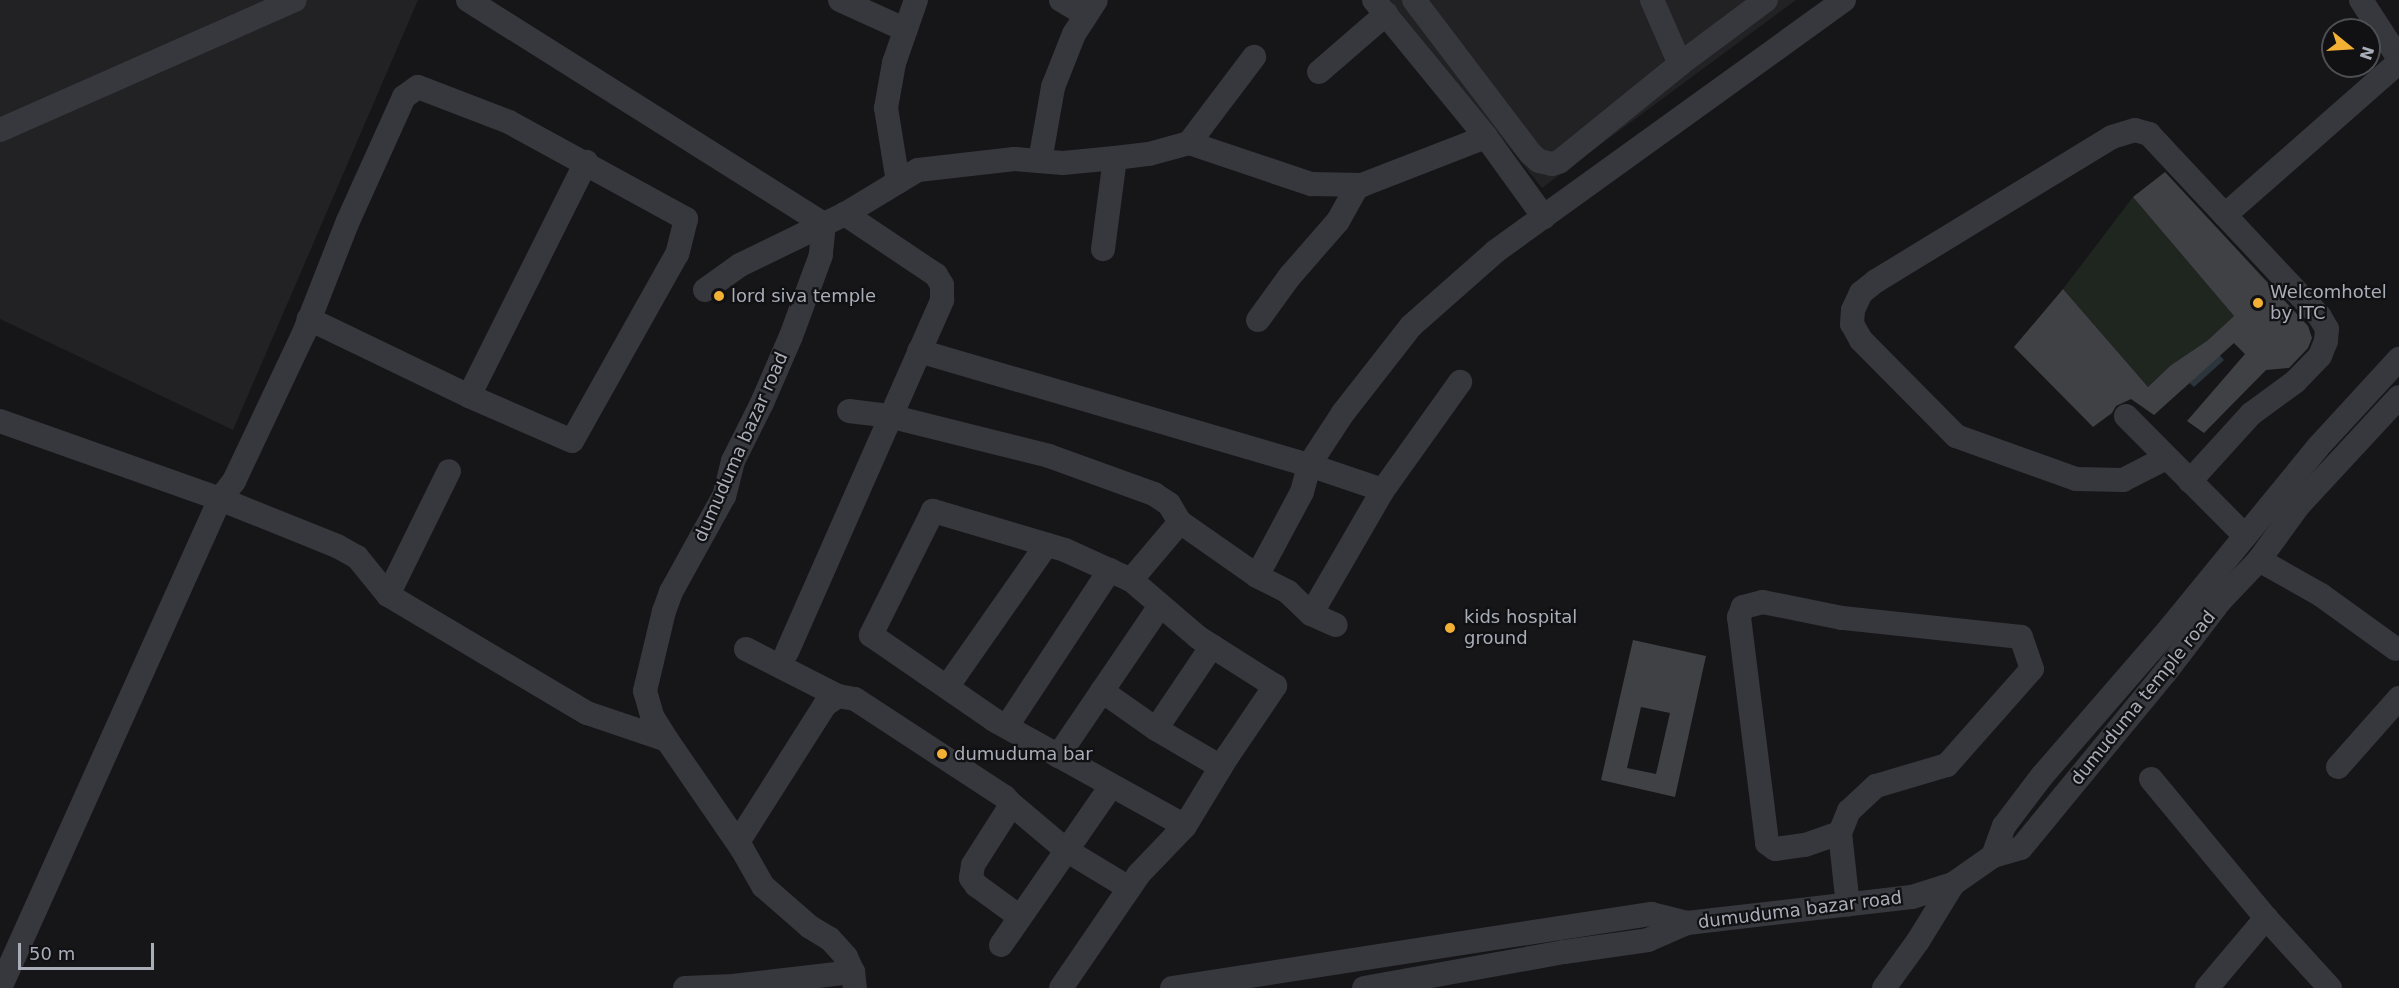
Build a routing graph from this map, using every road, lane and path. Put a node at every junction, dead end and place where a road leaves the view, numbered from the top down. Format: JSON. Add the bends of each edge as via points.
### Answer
{"nodes":[{"id":1,"x":296,"y":0,"type":"edge"},
{"id":2,"x":468,"y":0,"type":"edge"},
{"id":3,"x":840,"y":0,"type":"edge"},
{"id":4,"x":916,"y":0,"type":"edge"},
{"id":5,"x":1061,"y":0,"type":"edge"},
{"id":6,"x":1414,"y":0,"type":"edge"},
{"id":7,"x":1653,"y":0,"type":"edge"},
{"id":8,"x":1766,"y":0,"type":"edge"},
{"id":9,"x":1844,"y":0,"type":"edge"},
{"id":10,"x":2361,"y":0,"type":"edge"},
{"id":11,"x":1380,"y":7,"type":"edge"},
{"id":12,"x":1091,"y":8,"type":"edge"},
{"id":13,"x":906,"y":30,"type":"junction"},
{"id":14,"x":1254,"y":57,"type":"dead end"},
{"id":15,"x":2399,"y":60,"type":"edge"},
{"id":16,"x":1680,"y":64,"type":"junction"},
{"id":17,"x":1319,"y":72,"type":"dead end"},
{"id":18,"x":0,"y":130,"type":"edge"},
{"id":19,"x":1486,"y":137,"type":"junction"},
{"id":20,"x":1189,"y":143,"type":"junction"},
{"id":21,"x":1115,"y":158,"type":"junction"},
{"id":22,"x":1040,"y":161,"type":"junction"},
{"id":23,"x":586,"y":162,"type":"junction"},
{"id":24,"x":898,"y":182,"type":"junction"},
{"id":25,"x":1358,"y":185,"type":"junction"},
{"id":26,"x":2225,"y":215,"type":"junction"},
{"id":27,"x":1544,"y":217,"type":"junction"},
{"id":28,"x":834,"y":219,"type":"junction"},
{"id":29,"x":1103,"y":249,"type":"dead end"},
{"id":30,"x":705,"y":290,"type":"dead end"},
{"id":31,"x":309,"y":320,"type":"junction"},
{"id":32,"x":1258,"y":320,"type":"dead end"},
{"id":33,"x":919,"y":351,"type":"junction"},
{"id":34,"x":2399,"y":359,"type":"edge"},
{"id":35,"x":1460,"y":382,"type":"dead end"},
{"id":36,"x":469,"y":396,"type":"junction"},
{"id":37,"x":2399,"y":397,"type":"edge"},
{"id":38,"x":849,"y":411,"type":"dead end"},
{"id":39,"x":889,"y":416,"type":"junction"},
{"id":40,"x":2126,"y":416,"type":"dead end"},
{"id":41,"x":0,"y":421,"type":"edge"},
{"id":42,"x":2166,"y":458,"type":"junction"},
{"id":43,"x":1309,"y":465,"type":"junction"},
{"id":44,"x":449,"y":471,"type":"dead end"},
{"id":45,"x":2190,"y":481,"type":"junction"},
{"id":46,"x":1383,"y":490,"type":"junction"},
{"id":47,"x":220,"y":499,"type":"junction"},
{"id":48,"x":1180,"y":522,"type":"junction"},
{"id":49,"x":2245,"y":536,"type":"junction"},
{"id":50,"x":1047,"y":544,"type":"junction"},
{"id":51,"x":2259,"y":560,"type":"junction"},
{"id":52,"x":1121,"y":575,"type":"junction"},
{"id":53,"x":1257,"y":576,"type":"junction"},
{"id":54,"x":388,"y":595,"type":"junction"},
{"id":55,"x":1160,"y":606,"type":"junction"},
{"id":56,"x":1311,"y":614,"type":"junction"},
{"id":57,"x":1336,"y":625,"type":"dead end"},
{"id":58,"x":1212,"y":646,"type":"junction"},
{"id":59,"x":746,"y":649,"type":"dead end"},
{"id":60,"x":2396,"y":649,"type":"dead end"},
{"id":61,"x":787,"y":652,"type":"dead end"},
{"id":62,"x":947,"y":687,"type":"junction"},
{"id":63,"x":1102,"y":691,"type":"junction"},
{"id":64,"x":838,"y":696,"type":"junction"},
{"id":65,"x":2399,"y":698,"type":"edge"},
{"id":66,"x":1007,"y":726,"type":"junction"},
{"id":67,"x":1156,"y":729,"type":"junction"},
{"id":68,"x":667,"y":740,"type":"junction"},
{"id":69,"x":1058,"y":756,"type":"junction"},
{"id":70,"x":1221,"y":767,"type":"junction"},
{"id":71,"x":2338,"y":767,"type":"dead end"},
{"id":72,"x":2151,"y":779,"type":"dead end"},
{"id":73,"x":1111,"y":786,"type":"junction"},
{"id":74,"x":1008,"y":802,"type":"junction"},
{"id":75,"x":1185,"y":826,"type":"junction"},
{"id":76,"x":1840,"y":833,"type":"junction"},
{"id":77,"x":738,"y":842,"type":"junction"},
{"id":78,"x":1066,"y":850,"type":"junction"},
{"id":79,"x":1993,"y":856,"type":"junction"},
{"id":80,"x":1953,"y":884,"type":"junction"},
{"id":81,"x":1129,"y":888,"type":"junction"},
{"id":82,"x":1848,"y":905,"type":"junction"},
{"id":83,"x":1020,"y":917,"type":"junction"},
{"id":84,"x":2266,"y":918,"type":"junction"},
{"id":85,"x":1687,"y":923,"type":"junction"},
{"id":86,"x":1001,"y":945,"type":"dead end"},
{"id":87,"x":854,"y":980,"type":"edge"},
{"id":88,"x":0,"y":988,"type":"edge"},
{"id":89,"x":685,"y":988,"type":"edge"},
{"id":90,"x":1061,"y":988,"type":"edge"},
{"id":91,"x":1172,"y":988,"type":"edge"},
{"id":92,"x":1364,"y":988,"type":"edge"},
{"id":93,"x":1884,"y":988,"type":"edge"},
{"id":94,"x":2207,"y":988,"type":"edge"},
{"id":95,"x":2330,"y":988,"type":"edge"}],
"edges":[{"from":1,"to":18,"type":"street"},
{"from":2,"to":28,"type":"street"},
{"from":3,"to":13,"type":"street"},
{"from":4,"to":13,"type":"street"},
{"from":5,"to":12,"type":"street"},
{"from":6,"to":16,"type":"street","via":[[1531,154],[1546,164],[1559,162]]},
{"from":7,"to":16,"type":"street"},
{"from":8,"to":16,"type":"street"},
{"from":9,"to":27,"type":"street"},
{"from":10,"to":15,"type":"street"},
{"from":11,"to":17,"type":"street"},
{"from":11,"to":19,"type":"street"},
{"from":12,"to":22,"type":"street","via":[[1074,34],[1053,87]]},
{"from":13,"to":24,"type":"street","via":[[894,63],[886,108]]},
{"from":14,"to":20,"type":"street"},
{"from":15,"to":26,"type":"street"},
{"from":19,"to":25,"type":"street"},
{"from":19,"to":27,"type":"street"},
{"from":20,"to":21,"type":"street"},
{"from":20,"to":25,"type":"street","via":[[1311,184]]},
{"from":21,"to":22,"type":"street","via":[[1064,164]]},
{"from":21,"to":29,"type":"street"},
{"from":22,"to":24,"type":"street","via":[[1014,159],[918,170]]},
{"from":23,"to":31,"type":"street","via":[[509,122],[418,87],[404,97]]},
{"from":23,"to":36,"type":"street"},
{"from":23,"to":36,"type":"street","via":[[686,219],[677,254],[572,441]]},
{"from":24,"to":28,"type":"street"},
{"from":25,"to":32,"type":"street","via":[[1338,221]]},
{"from":26,"to":42,"type":"street","via":[[2149,134],[2135,130],[2122,133],[1876,281],[1861,293],[1853,309],[1852,324],[1861,340],[1956,436],[2076,479],[2123,480]]},
{"from":26,"to":45,"type":"street","via":[[2320,317],[2327,329],[2326,341],[2320,356],[2296,381],[2251,414]]},
{"from":27,"to":43,"type":"street","via":[[1496,251],[1411,326],[1343,413]]},
{"from":28,"to":30,"type":"street","via":[[740,265]]},
{"from":28,"to":33,"type":"street","via":[[936,275],[942,285],[942,300]]},
{"from":28,"to":68,"type":"street","name":"dumuduma bazar road","via":[[791,336],[733,461],[724,496],[664,611],[645,691],[652,716]]},
{"from":31,"to":36,"type":"street"},
{"from":31,"to":47,"type":"street","via":[[234,481]]},
{"from":33,"to":39,"type":"street"},
{"from":33,"to":43,"type":"street"},
{"from":34,"to":49,"type":"street","via":[[2318,447]]},
{"from":35,"to":46,"type":"street"},
{"from":37,"to":51,"type":"street","name":"dumuduma temple road","via":[[2299,505]]},
{"from":38,"to":39,"type":"street"},
{"from":39,"to":48,"type":"street","via":[[1049,456],[1143,490],[1169,504]]},
{"from":39,"to":61,"type":"street"},
{"from":40,"to":42,"type":"street"},
{"from":41,"to":47,"type":"street"},
{"from":42,"to":45,"type":"street"},
{"from":43,"to":46,"type":"street"},
{"from":43,"to":53,"type":"street","via":[[1302,492]]},
{"from":44,"to":54,"type":"street"},
{"from":45,"to":49,"type":"street"},
{"from":46,"to":56,"type":"street"},
{"from":47,"to":54,"type":"street","via":[[357,557]]},
{"from":47,"to":88,"type":"street"},
{"from":48,"to":52,"type":"street"},
{"from":48,"to":53,"type":"street"},
{"from":49,"to":79,"type":"street","via":[[2042,776],[2004,826]]},
{"from":50,"to":52,"type":"street"},
{"from":50,"to":62,"type":"street"},
{"from":50,"to":62,"type":"street","via":[[933,511],[871,635]]},
{"from":51,"to":60,"type":"street","via":[[2321,595]]},
{"from":51,"to":79,"type":"street","name":"dumuduma temple road","via":[[2220,601],[2021,848]]},
{"from":52,"to":55,"type":"street"},
{"from":52,"to":66,"type":"street"},
{"from":53,"to":56,"type":"street","via":[[1288,592]]},
{"from":54,"to":68,"type":"street","via":[[587,713]]},
{"from":55,"to":58,"type":"street"},
{"from":55,"to":63,"type":"street"},
{"from":56,"to":57,"type":"street"},
{"from":58,"to":67,"type":"street"},
{"from":58,"to":70,"type":"street","via":[[1275,686]]},
{"from":59,"to":64,"type":"street"},
{"from":62,"to":66,"type":"street"},
{"from":63,"to":67,"type":"street"},
{"from":63,"to":69,"type":"street"},
{"from":64,"to":74,"type":"street","via":[[855,699]]},
{"from":64,"to":77,"type":"street","via":[[825,705]]},
{"from":65,"to":71,"type":"street"},
{"from":66,"to":69,"type":"street"},
{"from":67,"to":70,"type":"street"},
{"from":68,"to":77,"type":"street","name":"dumuduma bazar road"},
{"from":69,"to":73,"type":"street"},
{"from":70,"to":75,"type":"street"},
{"from":72,"to":84,"type":"street"},
{"from":73,"to":75,"type":"street"},
{"from":73,"to":78,"type":"street"},
{"from":74,"to":78,"type":"street"},
{"from":74,"to":83,"type":"street","via":[[1008,810],[973,865],[971,878]]},
{"from":75,"to":81,"type":"street"},
{"from":76,"to":76,"type":"street","via":[[1849,811],[1876,786],[1947,765],[2032,669],[2021,637],[1842,618],[1763,603],[1743,607],[1739,617],[1767,843],[1775,849],[1805,845]]},
{"from":76,"to":82,"type":"street"},
{"from":77,"to":87,"type":"street","name":"dumuduma bazar road","via":[[763,886],[830,939],[846,957]]},
{"from":78,"to":81,"type":"street"},
{"from":78,"to":83,"type":"street"},
{"from":79,"to":80,"type":"street","name":"dumuduma temple road"},
{"from":80,"to":82,"type":"street","name":"dumuduma bazar road","via":[[1912,897]]},
{"from":80,"to":93,"type":"street","name":"dumuduma temple road"},
{"from":81,"to":90,"type":"street"},
{"from":82,"to":85,"type":"street","name":"dumuduma bazar road"},
{"from":83,"to":86,"type":"street"},
{"from":84,"to":94,"type":"street"},
{"from":84,"to":95,"type":"street"},
{"from":85,"to":91,"type":"street","via":[[1652,914]]},
{"from":85,"to":92,"type":"street","name":"dumuduma bazar road","via":[[1648,940]]},
{"from":87,"to":89,"type":"street"}]}
